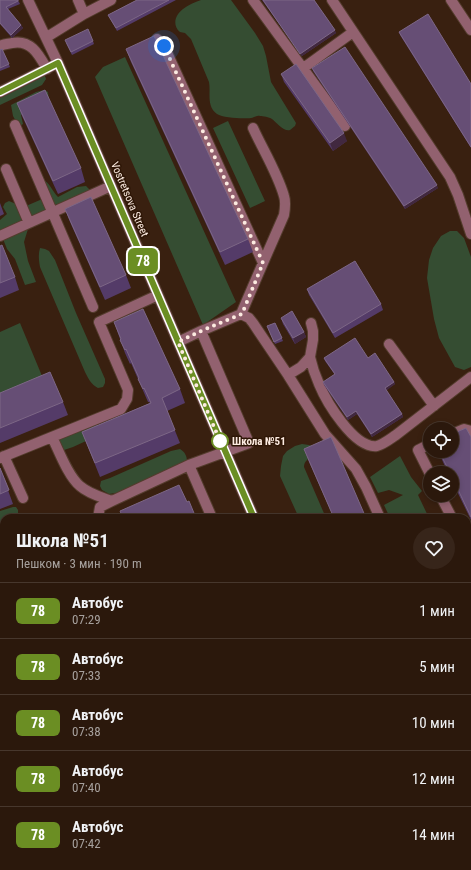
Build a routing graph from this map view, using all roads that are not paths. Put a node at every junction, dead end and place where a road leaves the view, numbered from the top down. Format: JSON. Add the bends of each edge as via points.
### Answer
{"nodes":[{"id":1,"x":28,"y":0,"type":"edge"},
{"id":2,"x":78,"y":0,"type":"edge"},
{"id":3,"x":111,"y":0,"type":"edge"},
{"id":4,"x":253,"y":0,"type":"edge"},
{"id":5,"x":332,"y":0,"type":"edge"},
{"id":6,"x":451,"y":0,"type":"edge"},
{"id":7,"x":84,"y":14,"type":"junction"},
{"id":8,"x":471,"y":30,"type":"edge"},
{"id":9,"x":353,"y":32,"type":"junction"},
{"id":10,"x":47,"y":37,"type":"junction"},
{"id":11,"x":157,"y":39,"type":"edge"},
{"id":12,"x":0,"y":46,"type":"edge"},
{"id":13,"x":58,"y":63,"type":"junction"},
{"id":14,"x":47,"y":69,"type":"junction"},
{"id":15,"x":302,"y":69,"type":"junction"},
{"id":16,"x":0,"y":92,"type":"edge"},
{"id":17,"x":15,"y":125,"type":"dead end"},
{"id":18,"x":345,"y":126,"type":"dead end"},
{"id":19,"x":252,"y":128,"type":"dead end"},
{"id":20,"x":6,"y":169,"type":"dead end"},
{"id":21,"x":111,"y":186,"type":"junction"},
{"id":22,"x":52,"y":212,"type":"junction"},
{"id":23,"x":29,"y":223,"type":"junction"},
{"id":24,"x":471,"y":234,"type":"edge"},
{"id":25,"x":0,"y":236,"type":"edge"},
{"id":26,"x":263,"y":263,"type":"junction"},
{"id":27,"x":158,"y":295,"type":"junction"},
{"id":28,"x":93,"y":307,"type":"dead end"},
{"id":29,"x":242,"y":314,"type":"junction"},
{"id":30,"x":311,"y":322,"type":"dead end"},
{"id":31,"x":201,"y":331,"type":"junction"},
{"id":32,"x":178,"y":342,"type":"junction"},
{"id":33,"x":389,"y":344,"type":"dead end"},
{"id":34,"x":310,"y":357,"type":"junction"},
{"id":35,"x":288,"y":375,"type":"junction"},
{"id":36,"x":471,"y":377,"type":"edge"},
{"id":37,"x":434,"y":406,"type":"junction"},
{"id":38,"x":459,"y":431,"type":"edge"},
{"id":39,"x":471,"y":431,"type":"edge"},
{"id":40,"x":52,"y":437,"type":"junction"},
{"id":41,"x":423,"y":448,"type":"edge"},
{"id":42,"x":225,"y":452,"type":"junction"},
{"id":43,"x":2,"y":457,"type":"edge"},
{"id":44,"x":189,"y":464,"type":"junction"},
{"id":45,"x":426,"y":466,"type":"edge"},
{"id":46,"x":23,"y":498,"type":"dead end"},
{"id":47,"x":112,"y":501,"type":"junction"},
{"id":48,"x":444,"y":502,"type":"edge"},
{"id":49,"x":99,"y":514,"type":"edge"},
{"id":50,"x":210,"y":514,"type":"edge"},
{"id":51,"x":252,"y":514,"type":"edge"},
{"id":52,"x":378,"y":514,"type":"edge"},
{"id":53,"x":450,"y":514,"type":"edge"}],
"edges":[{"from":1,"to":10,"type":"street","name":"Vostretsova Street"},
{"from":2,"to":7,"type":"street"},
{"from":3,"to":7,"type":"street"},
{"from":4,"to":15,"type":"street"},
{"from":5,"to":9,"type":"street"},
{"from":6,"to":8,"type":"street"},
{"from":7,"to":10,"type":"street"},
{"from":9,"to":15,"type":"street"},
{"from":9,"to":24,"type":"street","via":[[450,177]]},
{"from":10,"to":13,"type":"street","name":"Vostretsova Street"},
{"from":11,"to":26,"type":"street","via":[[164,46]]},
{"from":12,"to":14,"type":"street","via":[[17,42],[28,44]]},
{"from":13,"to":14,"type":"street"},
{"from":13,"to":21,"type":"street","name":"Vostretsova Street"},
{"from":14,"to":16,"type":"street"},
{"from":15,"to":18,"type":"street"},
{"from":17,"to":22,"type":"street"},
{"from":19,"to":26,"type":"street","via":[[279,184],[285,208]]},
{"from":20,"to":23,"type":"street"},
{"from":21,"to":22,"type":"street"},
{"from":21,"to":27,"type":"street","name":"Vostretsova Street"},
{"from":22,"to":23,"type":"street"},
{"from":22,"to":28,"type":"street"},
{"from":23,"to":25,"type":"street"},
{"from":26,"to":29,"type":"street"},
{"from":27,"to":32,"type":"street","name":"Vostretsova Street"},
{"from":27,"to":40,"type":"street","via":[[99,322],[128,390],[127,399],[121,409]]},
{"from":29,"to":31,"type":"street"},
{"from":29,"to":35,"type":"street","via":[[249,318]]},
{"from":30,"to":34,"type":"street","via":[[314,340]]},
{"from":31,"to":32,"type":"street"},
{"from":31,"to":42,"type":"street","via":[[249,443]]},
{"from":32,"to":42,"type":"street","name":"Vostretsova Street"},
{"from":33,"to":37,"type":"street"},
{"from":34,"to":35,"type":"street","via":[[301,367]]},
{"from":34,"to":37,"type":"street","via":[[319,385],[330,406],[346,429],[364,443],[376,446],[385,443]]},
{"from":35,"to":52,"type":"street","via":[[325,434],[356,470]]},
{"from":36,"to":37,"type":"street"},
{"from":38,"to":39,"type":"street","via":[[464,429]]},
{"from":40,"to":43,"type":"street"},
{"from":40,"to":47,"type":"street","via":[[77,483],[89,493]]},
{"from":41,"to":45,"type":"street","via":[[418,450]]},
{"from":42,"to":44,"type":"street"},
{"from":42,"to":51,"type":"street","name":"Vostretsova Street"},
{"from":43,"to":46,"type":"street"},
{"from":44,"to":47,"type":"street"},
{"from":44,"to":50,"type":"street"},
{"from":47,"to":49,"type":"street","via":[[100,507]]},
{"from":48,"to":53,"type":"street"}]}
